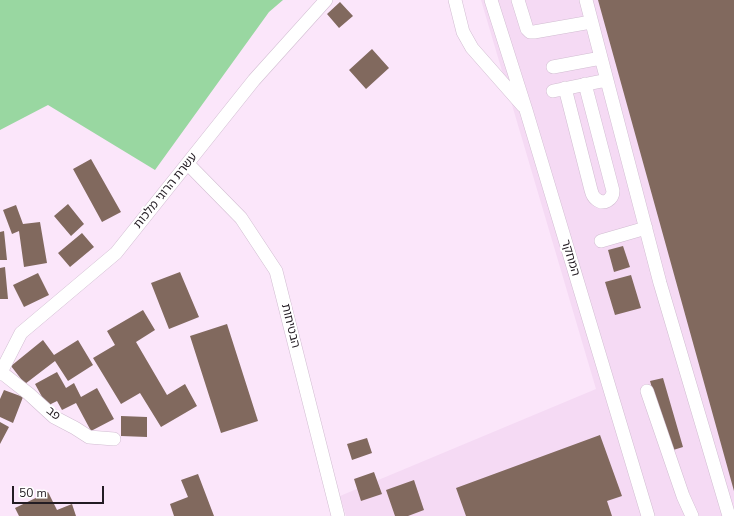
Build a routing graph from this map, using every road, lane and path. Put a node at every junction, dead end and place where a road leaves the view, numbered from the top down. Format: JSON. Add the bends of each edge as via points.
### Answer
{"nodes":[{"id":1,"x":326,"y":0,"type":"edge"},
{"id":2,"x":455,"y":0,"type":"edge"},
{"id":3,"x":491,"y":0,"type":"edge"},
{"id":4,"x":518,"y":0,"type":"edge"},
{"id":5,"x":586,"y":0,"type":"edge"},
{"id":6,"x":591,"y":22,"type":"junction"},
{"id":7,"x":601,"y":58,"type":"junction"},
{"id":8,"x":553,"y":67,"type":"dead end"},
{"id":9,"x":606,"y":80,"type":"junction"},
{"id":10,"x":585,"y":84,"type":"junction"},
{"id":11,"x":526,"y":110,"type":"junction"},
{"id":12,"x":188,"y":164,"type":"junction"},
{"id":13,"x":646,"y":228,"type":"junction"},
{"id":14,"x":601,"y":241,"type":"dead end"},
{"id":15,"x":0,"y":373,"type":"edge"},
{"id":16,"x":647,"y":391,"type":"dead end"},
{"id":17,"x":114,"y":438,"type":"dead end"},
{"id":18,"x":338,"y":516,"type":"edge"},
{"id":19,"x":648,"y":516,"type":"edge"},
{"id":20,"x":692,"y":516,"type":"edge"},
{"id":21,"x":729,"y":516,"type":"edge"}],
"edges":[{"from":1,"to":12,"type":"street","name":"עשרת הרוגי מלכות","via":[[254,80]]},
{"from":2,"to":11,"type":"street","via":[[463,32],[472,48]]},
{"from":3,"to":11,"type":"street","name":"המחקר"},
{"from":4,"to":6,"type":"street","via":[[530,32]]},
{"from":5,"to":6,"type":"street"},
{"from":6,"to":7,"type":"street"},
{"from":7,"to":8,"type":"street"},
{"from":7,"to":9,"type":"street"},
{"from":9,"to":10,"type":"street"},
{"from":9,"to":13,"type":"street"},
{"from":10,"to":10,"type":"street","via":[[613,190],[611,199],[602,202],[594,197],[591,190],[559,90]]},
{"from":11,"to":19,"type":"street","name":"המחקר"},
{"from":12,"to":15,"type":"street","name":"עשרת הרוגי מלכות","via":[[116,253],[21,333]]},
{"from":12,"to":18,"type":"street","name":"הבטיחות","via":[[241,218],[276,271]]},
{"from":13,"to":14,"type":"street"},
{"from":13,"to":21,"type":"street"},
{"from":15,"to":17,"type":"street","name":"פב","via":[[29,394],[54,417],[89,437]]},
{"from":16,"to":20,"type":"street"}]}
